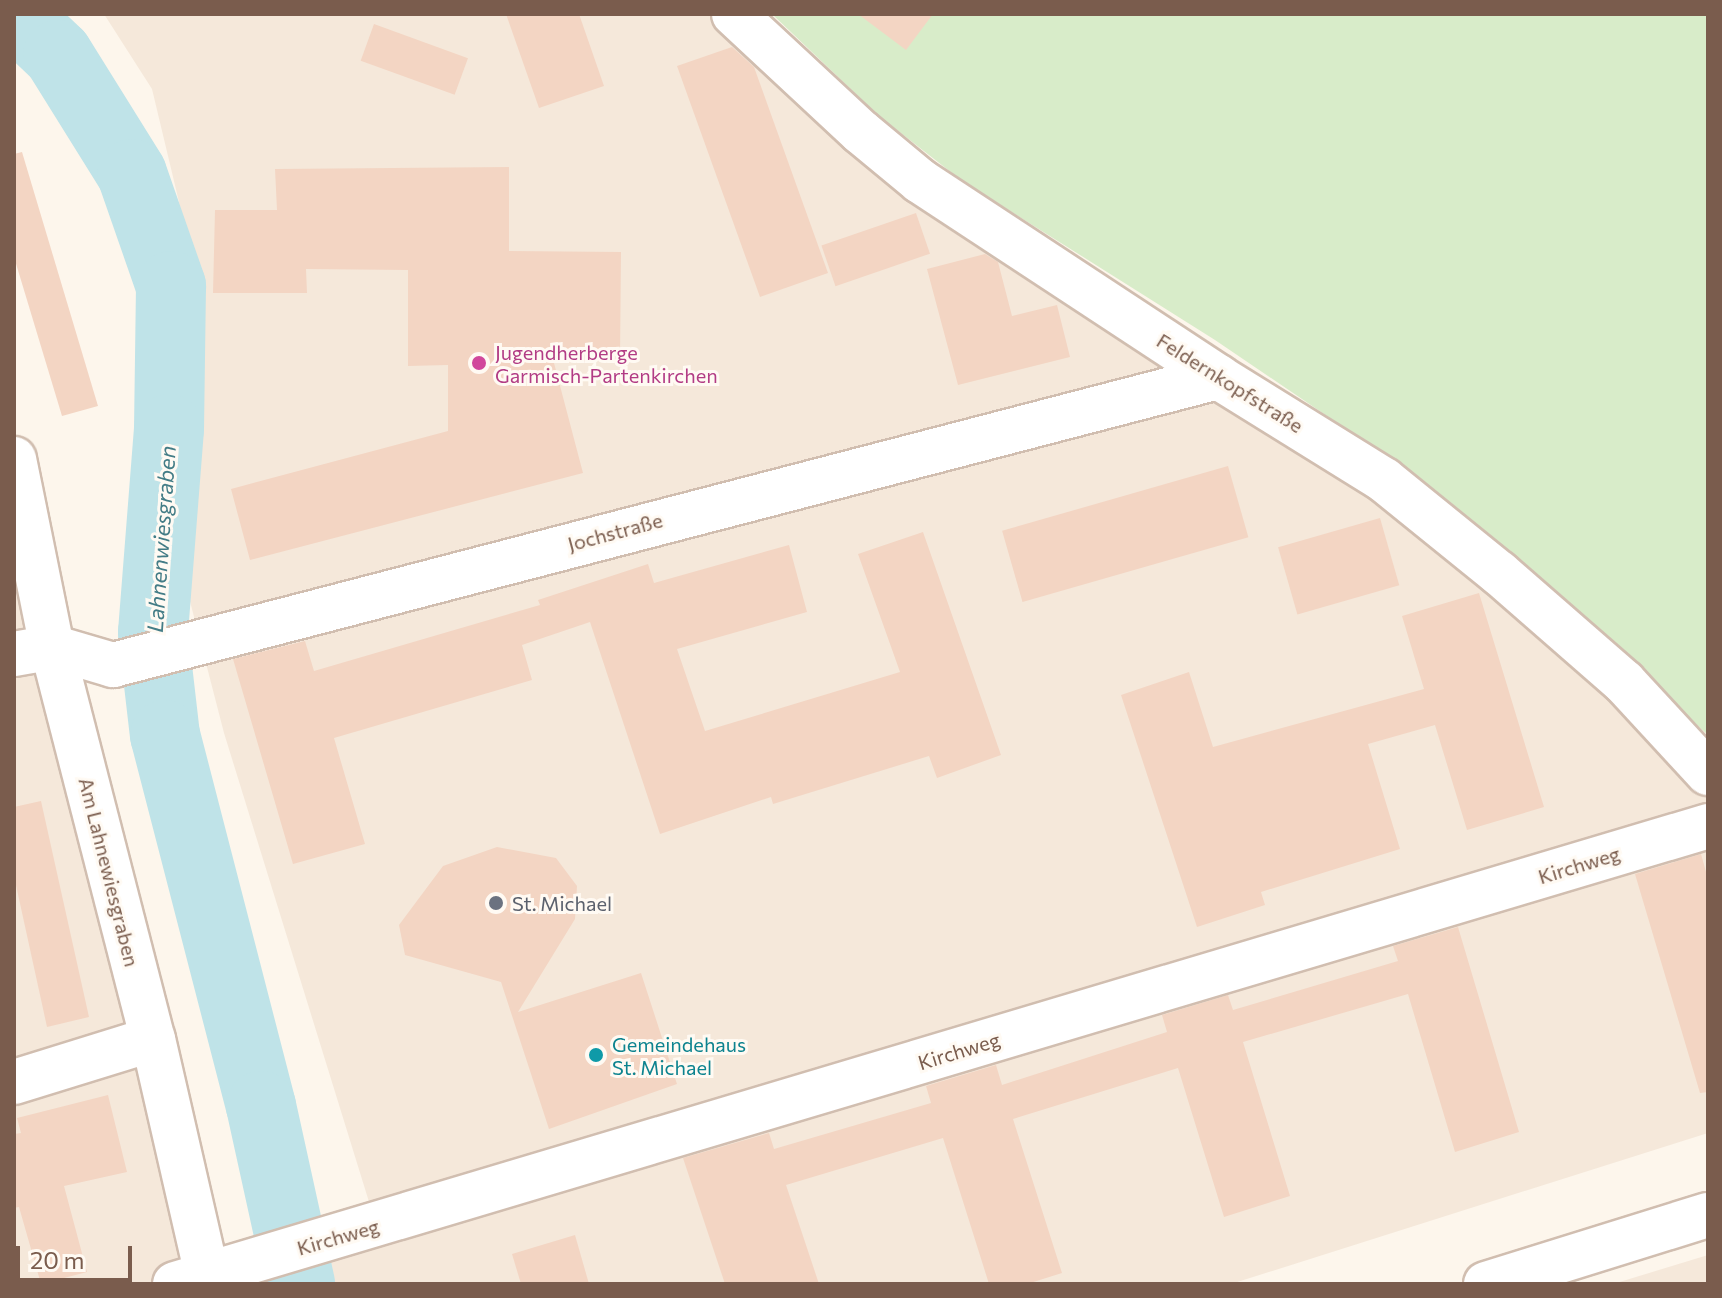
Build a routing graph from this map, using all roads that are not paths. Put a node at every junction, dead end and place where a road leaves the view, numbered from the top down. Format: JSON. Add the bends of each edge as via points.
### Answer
{"nodes":[{"id":1,"x":734,"y":14,"type":"edge"},
{"id":2,"x":1218,"y":377,"type":"junction"},
{"id":3,"x":14,"y":459,"type":"edge"},
{"id":4,"x":33,"y":651,"type":"edge"},
{"id":5,"x":1708,"y":773,"type":"edge"},
{"id":6,"x":1708,"y":826,"type":"edge"},
{"id":7,"x":153,"y":1039,"type":"junction"},
{"id":8,"x":14,"y":1082,"type":"edge"},
{"id":9,"x":1708,"y":1215,"type":"edge"},
{"id":10,"x":197,"y":1280,"type":"edge"},
{"id":11,"x":1486,"y":1284,"type":"edge"}],
"edges":[{"from":1,"to":2,"type":"street","name":"Feldernkopfstraße","via":[[920,181]]},
{"from":2,"to":4,"type":"street","name":"Jochstraße","via":[[113,665]]},
{"from":2,"to":5,"type":"street","name":"Feldernkopfstraße","via":[[1384,480],[1476,554],[1624,682]]},
{"from":3,"to":4,"type":"street","name":"Am Lahnewiesgraben"},
{"from":4,"to":7,"type":"street","name":"Am Lahnewiesgraben"},
{"from":6,"to":10,"type":"street","name":"Kirchweg"},
{"from":7,"to":8,"type":"street"},
{"from":7,"to":10,"type":"street","name":"Am Lahnewiesgraben"},
{"from":9,"to":11,"type":"street"}]}
